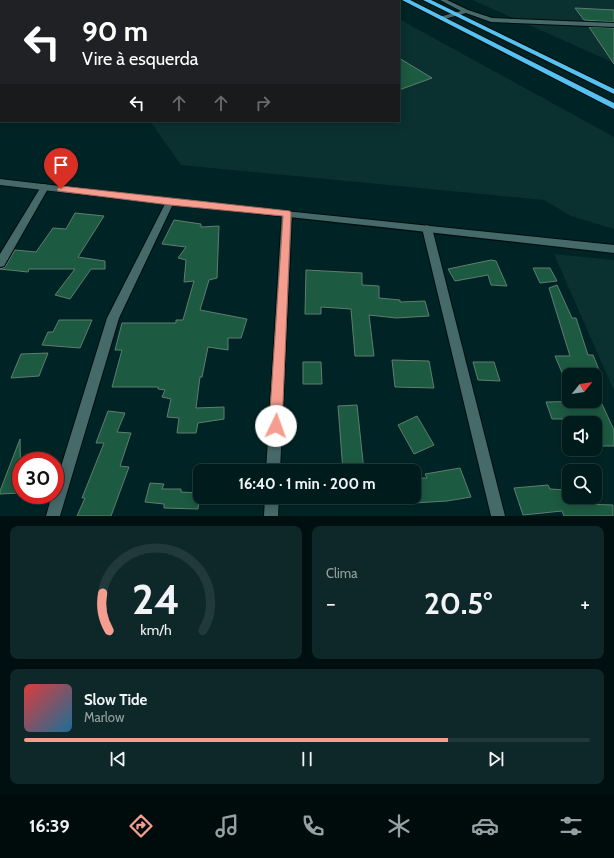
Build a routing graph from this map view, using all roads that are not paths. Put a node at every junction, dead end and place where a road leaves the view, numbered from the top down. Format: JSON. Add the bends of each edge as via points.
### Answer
{"nodes":[{"id":1,"x":405,"y":0,"type":"edge"},
{"id":2,"x":426,"y":0,"type":"edge"},
{"id":3,"x":443,"y":0,"type":"edge"},
{"id":4,"x":466,"y":11,"type":"junction"},
{"id":5,"x":455,"y":14,"type":"junction"},
{"id":6,"x":440,"y":18,"type":"junction"},
{"id":7,"x":614,"y":25,"type":"edge"},
{"id":8,"x":614,"y":92,"type":"edge"},
{"id":9,"x":614,"y":106,"type":"edge"},
{"id":10,"x":0,"y":182,"type":"edge"},
{"id":11,"x":45,"y":187,"type":"junction"},
{"id":12,"x":170,"y":202,"type":"junction"},
{"id":13,"x":287,"y":213,"type":"junction"},
{"id":14,"x":427,"y":228,"type":"junction"},
{"id":15,"x":614,"y":249,"type":"edge"},
{"id":16,"x":0,"y":263,"type":"edge"},
{"id":17,"x":273,"y":464,"type":"edge"},
{"id":18,"x":272,"y":504,"type":"edge"},
{"id":19,"x":53,"y":516,"type":"edge"},
{"id":20,"x":271,"y":516,"type":"edge"},
{"id":21,"x":498,"y":516,"type":"edge"}],
"edges":[{"from":1,"to":6,"type":"highway"},
{"from":2,"to":5,"type":"highway"},
{"from":3,"to":4,"type":"street"},
{"from":4,"to":5,"type":"street"},
{"from":4,"to":7,"type":"street","via":[[491,20]]},
{"from":5,"to":6,"type":"street"},
{"from":5,"to":8,"type":"highway"},
{"from":6,"to":9,"type":"highway"},
{"from":10,"to":11,"type":"street"},
{"from":11,"to":12,"type":"street"},
{"from":11,"to":16,"type":"street"},
{"from":12,"to":13,"type":"street"},
{"from":12,"to":19,"type":"street","via":[[113,318]]},
{"from":13,"to":14,"type":"street"},
{"from":13,"to":17,"type":"street"},
{"from":14,"to":15,"type":"street"},
{"from":14,"to":21,"type":"street"},
{"from":18,"to":20,"type":"street"}]}
